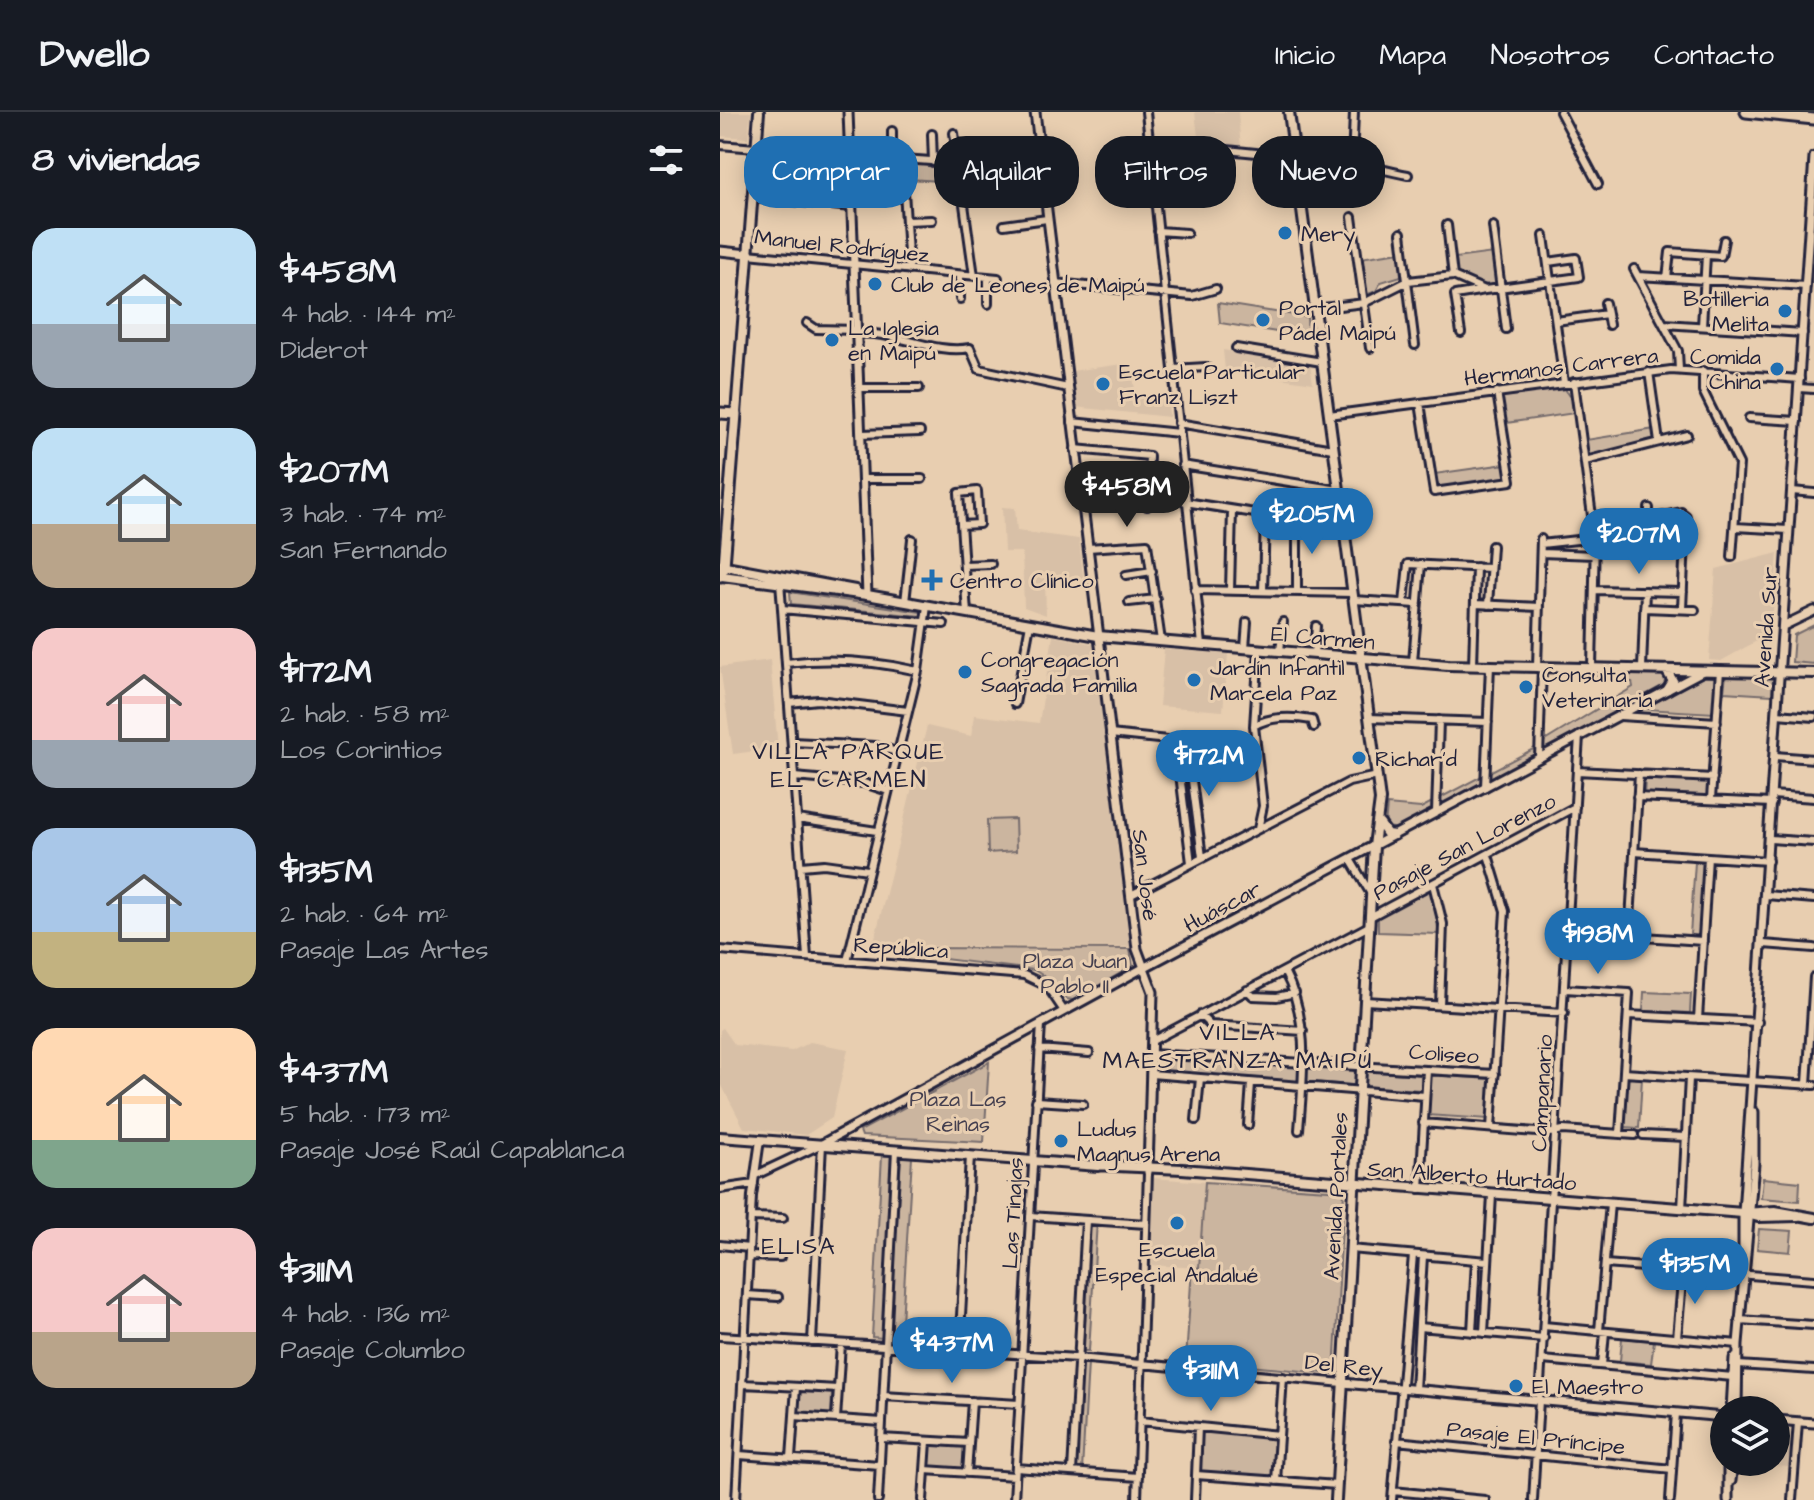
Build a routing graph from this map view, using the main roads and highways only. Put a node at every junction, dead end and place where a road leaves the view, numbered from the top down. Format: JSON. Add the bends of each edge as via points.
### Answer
{"nodes":[{"id":1,"x":759,"y":112,"type":"edge"},
{"id":2,"x":1289,"y":112,"type":"edge"},
{"id":3,"x":1746,"y":112,"type":"edge"},
{"id":4,"x":1814,"y":119,"type":"edge"},
{"id":5,"x":720,"y":413,"type":"edge"},
{"id":6,"x":736,"y":414,"type":"junction"},
{"id":7,"x":722,"y":571,"type":"edge"},
{"id":8,"x":1362,"y":658,"type":"junction"},
{"id":9,"x":1666,"y":669,"type":"junction"},
{"id":10,"x":1814,"y":673,"type":"edge"},
{"id":11,"x":1668,"y":689,"type":"road end"},
{"id":12,"x":1380,"y":824,"type":"junction"},
{"id":13,"x":1394,"y":835,"type":"road end"},
{"id":14,"x":720,"y":1137,"type":"edge"},
{"id":15,"x":1354,"y":1184,"type":"junction"},
{"id":16,"x":1814,"y":1218,"type":"edge"},
{"id":17,"x":1336,"y":1500,"type":"edge"}],
"edges":[{"from":1,"to":6,"type":"main road"},
{"from":2,"to":8,"type":"main road","name":"Avenida Portales"},
{"from":3,"to":4,"type":"main road"},
{"from":5,"to":6,"type":"main road"},
{"from":6,"to":7,"type":"main road"},
{"from":7,"to":8,"type":"main road","name":"El Carmen","via":[[1098,636]]},
{"from":8,"to":9,"type":"main road","name":"El Carmen"},
{"from":8,"to":12,"type":"main road","name":"Avenida Portales"},
{"from":9,"to":10,"type":"main road","name":"El Carmen"},
{"from":9,"to":11,"type":"main road","via":[[1673,681]]},
{"from":12,"to":13,"type":"main road"},
{"from":12,"to":15,"type":"main road","name":"Avenida Portales","via":[[1374,846]]},
{"from":14,"to":15,"type":"main road","name":"San Alberto Hurtado"},
{"from":15,"to":16,"type":"main road","name":"San Alberto Hurtado"},
{"from":15,"to":17,"type":"main road","name":"Avenida Portales"}]}
